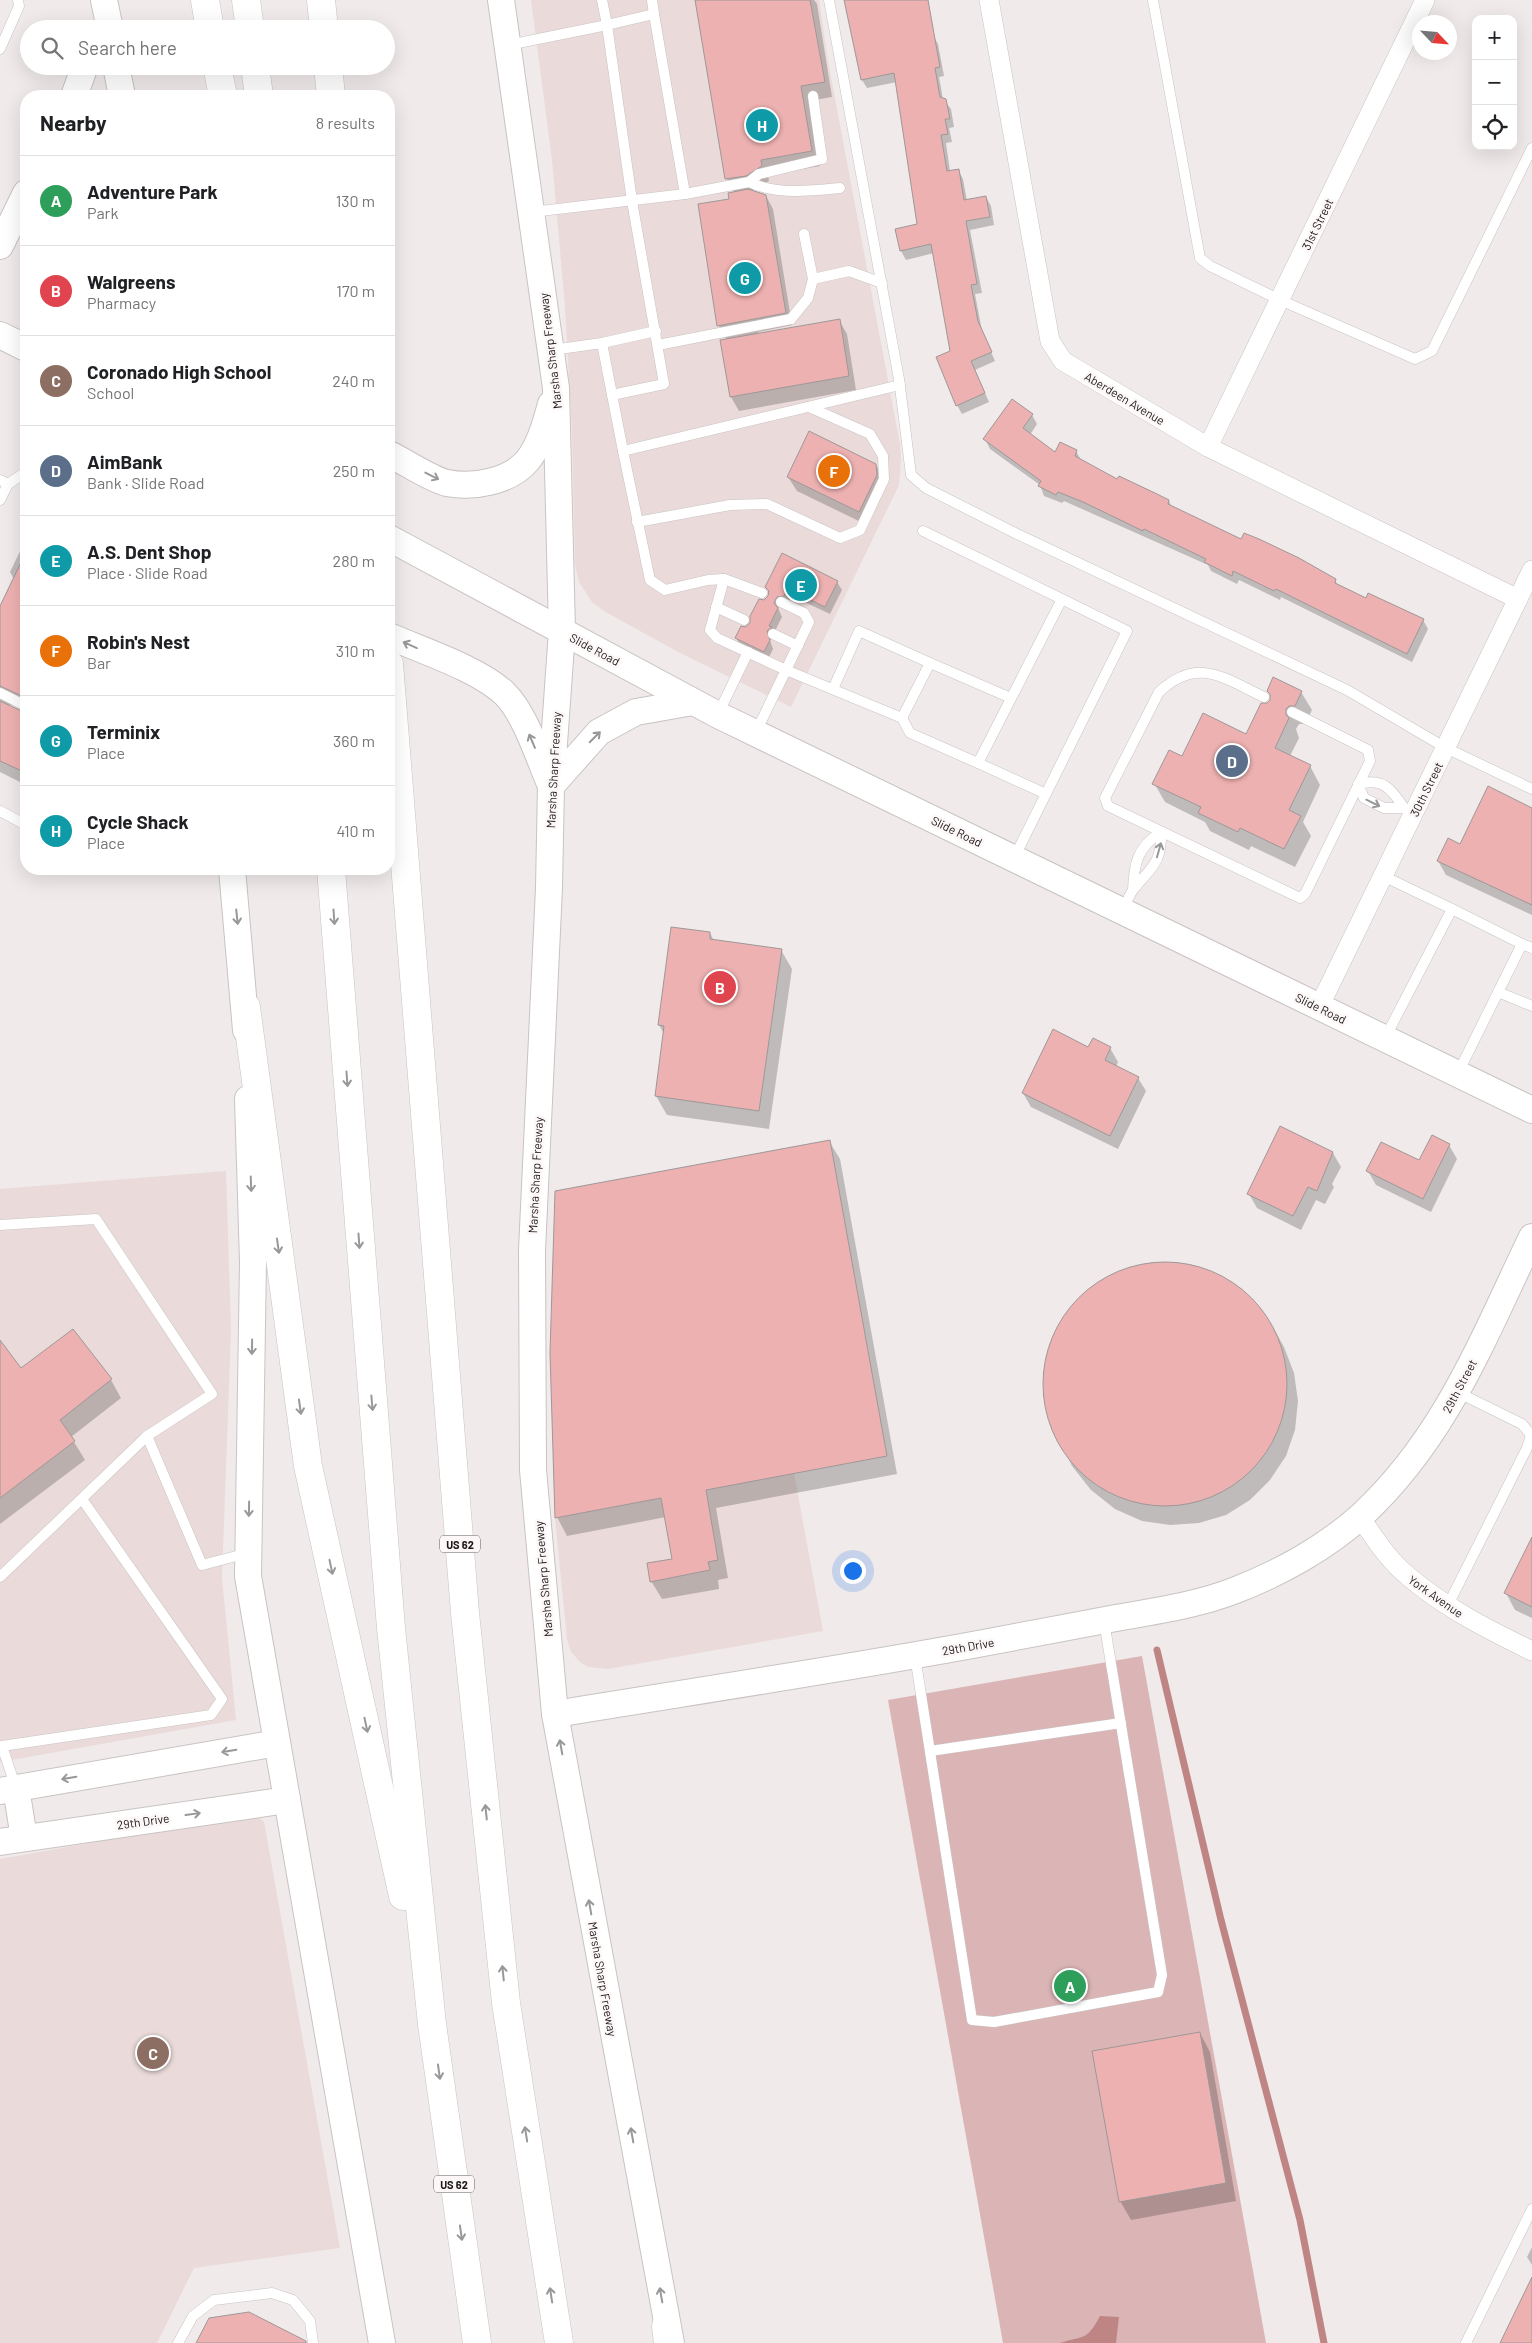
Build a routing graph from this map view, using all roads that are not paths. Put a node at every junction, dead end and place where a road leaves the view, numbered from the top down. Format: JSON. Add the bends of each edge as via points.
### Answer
{"nodes":[{"id":1,"x":18,"y":0,"type":"edge"},
{"id":2,"x":92,"y":0,"type":"edge"},
{"id":3,"x":104,"y":0,"type":"edge"},
{"id":4,"x":205,"y":0,"type":"edge"},
{"id":5,"x":246,"y":0,"type":"edge"},
{"id":6,"x":320,"y":0,"type":"edge"},
{"id":7,"x":501,"y":0,"type":"edge"},
{"id":8,"x":602,"y":0,"type":"edge"},
{"id":9,"x":652,"y":0,"type":"edge"},
{"id":10,"x":829,"y":0,"type":"edge"},
{"id":11,"x":989,"y":0,"type":"edge"},
{"id":12,"x":1153,"y":0,"type":"edge"},
{"id":13,"x":1425,"y":0,"type":"edge"},
{"id":14,"x":654,"y":14,"type":"junction"},
{"id":15,"x":91,"y":20,"type":"edge"},
{"id":16,"x":108,"y":20,"type":"edge"},
{"id":17,"x":208,"y":20,"type":"edge"},
{"id":18,"x":249,"y":20,"type":"edge"},
{"id":19,"x":323,"y":20,"type":"edge"},
{"id":20,"x":607,"y":25,"type":"junction"},
{"id":21,"x":508,"y":46,"type":"junction"},
{"id":22,"x":0,"y":48,"type":"edge"},
{"id":23,"x":82,"y":75,"type":"edge"},
{"id":24,"x":118,"y":75,"type":"edge"},
{"id":25,"x":219,"y":75,"type":"edge"},
{"id":26,"x":256,"y":75,"type":"edge"},
{"id":27,"x":329,"y":75,"type":"edge"},
{"id":28,"x":76,"y":90,"type":"edge"},
{"id":29,"x":121,"y":90,"type":"edge"},
{"id":30,"x":222,"y":90,"type":"edge"},
{"id":31,"x":258,"y":90,"type":"edge"},
{"id":32,"x":330,"y":90,"type":"edge"},
{"id":33,"x":813,"y":96,"type":"dead end"},
{"id":34,"x":1532,"y":148,"type":"edge"},
{"id":35,"x":748,"y":182,"type":"junction"},
{"id":36,"x":840,"y":188,"type":"dead end"},
{"id":37,"x":685,"y":194,"type":"junction"},
{"id":38,"x":632,"y":201,"type":"junction"},
{"id":39,"x":20,"y":205,"type":"edge"},
{"id":40,"x":531,"y":212,"type":"junction"},
{"id":41,"x":804,"y":234,"type":"dead end"},
{"id":42,"x":0,"y":246,"type":"edge"},
{"id":43,"x":814,"y":279,"type":"junction"},
{"id":44,"x":882,"y":283,"type":"junction"},
{"id":45,"x":1280,"y":300,"type":"junction"},
{"id":46,"x":656,"y":331,"type":"junction"},
{"id":47,"x":0,"y":335,"type":"edge"},
{"id":48,"x":602,"y":343,"type":"junction"},
{"id":49,"x":20,"y":345,"type":"edge"},
{"id":50,"x":658,"y":345,"type":"junction"},
{"id":51,"x":551,"y":350,"type":"junction"},
{"id":52,"x":900,"y":385,"type":"junction"},
{"id":53,"x":556,"y":388,"type":"junction"},
{"id":54,"x":612,"y":395,"type":"junction"},
{"id":55,"x":809,"y":407,"type":"junction"},
{"id":56,"x":1208,"y":447,"type":"junction"},
{"id":57,"x":623,"y":451,"type":"junction"},
{"id":58,"x":395,"y":457,"type":"edge"},
{"id":59,"x":20,"y":475,"type":"edge"},
{"id":60,"x":4,"y":482,"type":"edge"},
{"id":61,"x":0,"y":500,"type":"edge"},
{"id":62,"x":637,"y":522,"type":"junction"},
{"id":63,"x":923,"y":531,"type":"dead end"},
{"id":64,"x":395,"y":541,"type":"edge"},
{"id":65,"x":1532,"y":570,"type":"edge"},
{"id":66,"x":724,"y":579,"type":"junction"},
{"id":67,"x":762,"y":593,"type":"dead end"},
{"id":68,"x":1062,"y":599,"type":"junction"},
{"id":69,"x":1518,"y":599,"type":"junction"},
{"id":70,"x":781,"y":602,"type":"dead end"},
{"id":71,"x":716,"y":607,"type":"junction"},
{"id":72,"x":744,"y":620,"type":"dead end"},
{"id":73,"x":562,"y":632,"type":"junction"},
{"id":74,"x":772,"y":634,"type":"dead end"},
{"id":75,"x":395,"y":639,"type":"edge"},
{"id":76,"x":798,"y":646,"type":"junction"},
{"id":77,"x":748,"y":652,"type":"junction"},
{"id":78,"x":930,"y":663,"type":"junction"},
{"id":79,"x":786,"y":670,"type":"junction"},
{"id":80,"x":833,"y":689,"type":"junction"},
{"id":81,"x":0,"y":693,"type":"edge"},
{"id":82,"x":1011,"y":698,"type":"junction"},
{"id":83,"x":1264,"y":698,"type":"dead end"},
{"id":84,"x":693,"y":702,"type":"junction"},
{"id":85,"x":20,"y":703,"type":"edge"},
{"id":86,"x":1292,"y":712,"type":"dead end"},
{"id":87,"x":718,"y":715,"type":"junction"},
{"id":88,"x":902,"y":718,"type":"junction"},
{"id":89,"x":395,"y":730,"type":"edge"},
{"id":90,"x":756,"y":733,"type":"junction"},
{"id":91,"x":1446,"y":748,"type":"junction"},
{"id":92,"x":978,"y":763,"type":"junction"},
{"id":93,"x":1358,"y":784,"type":"junction"},
{"id":94,"x":551,"y":786,"type":"junction"},
{"id":95,"x":1532,"y":789,"type":"edge"},
{"id":96,"x":1046,"y":794,"type":"junction"},
{"id":97,"x":1409,"y":810,"type":"junction"},
{"id":98,"x":0,"y":811,"type":"edge"},
{"id":99,"x":20,"y":822,"type":"edge"},
{"id":100,"x":1161,"y":832,"type":"junction"},
{"id":101,"x":1014,"y":859,"type":"junction"},
{"id":102,"x":233,"y":875,"type":"edge"},
{"id":103,"x":331,"y":875,"type":"edge"},
{"id":104,"x":1384,"y":876,"type":"junction"},
{"id":105,"x":1128,"y":901,"type":"junction"},
{"id":106,"x":1452,"y":909,"type":"junction"},
{"id":107,"x":1522,"y":944,"type":"junction"},
{"id":108,"x":1532,"y":948,"type":"edge"},
{"id":109,"x":1498,"y":992,"type":"junction"},
{"id":110,"x":1532,"y":1006,"type":"edge"},
{"id":111,"x":246,"y":1007,"type":"junction"},
{"id":112,"x":1319,"y":1007,"type":"junction"},
{"id":113,"x":1385,"y":1039,"type":"junction"},
{"id":114,"x":1458,"y":1074,"type":"junction"},
{"id":115,"x":1532,"y":1110,"type":"edge"},
{"id":116,"x":0,"y":1225,"type":"edge"},
{"id":117,"x":1532,"y":1237,"type":"edge"},
{"id":118,"x":1457,"y":1392,"type":"junction"},
{"id":119,"x":147,"y":1436,"type":"junction"},
{"id":120,"x":82,"y":1498,"type":"junction"},
{"id":121,"x":1360,"y":1517,"type":"junction"},
{"id":122,"x":249,"y":1553,"type":"junction"},
{"id":123,"x":0,"y":1577,"type":"edge"},
{"id":124,"x":1448,"y":1605,"type":"junction"},
{"id":125,"x":1104,"y":1621,"type":"junction"},
{"id":126,"x":1532,"y":1651,"type":"edge"},
{"id":127,"x":915,"y":1656,"type":"junction"},
{"id":128,"x":555,"y":1714,"type":"junction"},
{"id":129,"x":1121,"y":1723,"type":"junction"},
{"id":130,"x":277,"y":1743,"type":"junction"},
{"id":131,"x":1,"y":1744,"type":"edge"},
{"id":132,"x":930,"y":1751,"type":"junction"},
{"id":133,"x":8,"y":1789,"type":"edge"},
{"id":134,"x":286,"y":1800,"type":"junction"},
{"id":135,"x":12,"y":1840,"type":"edge"},
{"id":136,"x":432,"y":2024,"type":"junction"},
{"id":137,"x":1532,"y":2210,"type":"edge"},
{"id":138,"x":668,"y":2337,"type":"edge"},
{"id":139,"x":178,"y":2343,"type":"edge"},
{"id":140,"x":313,"y":2343,"type":"edge"},
{"id":141,"x":382,"y":2343,"type":"edge"},
{"id":142,"x":477,"y":2343,"type":"edge"},
{"id":143,"x":559,"y":2343,"type":"edge"},
{"id":144,"x":1466,"y":2343,"type":"edge"}],
"edges":[{"from":1,"to":22,"type":"lane","via":[[20,6]]},
{"from":2,"to":15,"type":"main road"},
{"from":3,"to":16,"type":"main road"},
{"from":4,"to":17,"type":"highway"},
{"from":5,"to":18,"type":"highway"},
{"from":6,"to":19,"type":"highway"},
{"from":7,"to":21,"type":"main road","name":"Marsha Sharp Freeway"},
{"from":8,"to":20,"type":"lane"},
{"from":9,"to":14,"type":"lane"},
{"from":10,"to":44,"type":"lane"},
{"from":11,"to":56,"type":"street","name":"Aberdeen Avenue","via":[[1050,341],[1063,361]]},
{"from":12,"to":45,"type":"lane","via":[[1200,258]]},
{"from":13,"to":45,"type":"street","name":"31st Street"},
{"from":14,"to":20,"type":"lane"},
{"from":14,"to":37,"type":"lane"},
{"from":20,"to":21,"type":"lane"},
{"from":20,"to":38,"type":"lane"},
{"from":21,"to":40,"type":"main road","name":"Marsha Sharp Freeway"},
{"from":23,"to":28,"type":"main road"},
{"from":24,"to":29,"type":"main road"},
{"from":25,"to":30,"type":"highway"},
{"from":26,"to":31,"type":"highway"},
{"from":27,"to":32,"type":"highway"},
{"from":33,"to":35,"type":"lane","via":[[822,159],[759,174]]},
{"from":34,"to":45,"type":"lane","via":[[1432,351],[1415,359]]},
{"from":35,"to":36,"type":"lane","via":[[761,188],[802,192]]},
{"from":35,"to":37,"type":"lane"},
{"from":37,"to":38,"type":"lane"},
{"from":38,"to":40,"type":"lane"},
{"from":38,"to":46,"type":"lane"},
{"from":39,"to":42,"type":"main road"},
{"from":40,"to":51,"type":"main road","name":"Marsha Sharp Freeway"},
{"from":41,"to":43,"type":"lane"},
{"from":43,"to":44,"type":"lane","via":[[849,271]]},
{"from":43,"to":50,"type":"lane","via":[[808,298],[791,319]]},
{"from":44,"to":52,"type":"lane"},
{"from":45,"to":56,"type":"street","name":"31st Street"},
{"from":46,"to":48,"type":"lane"},
{"from":46,"to":50,"type":"lane"},
{"from":47,"to":49,"type":"main road"},
{"from":48,"to":51,"type":"lane"},
{"from":48,"to":54,"type":"lane"},
{"from":50,"to":54,"type":"lane","via":[[664,384]]},
{"from":51,"to":53,"type":"main road","name":"Marsha Sharp Freeway"},
{"from":52,"to":55,"type":"lane"},
{"from":52,"to":91,"type":"lane","via":[[911,475],[926,488],[1347,690]]},
{"from":58,"to":53,"type":"main road","one_way":true,"via":[[446,483],[476,485],[509,476],[528,460],[544,429]]},
{"from":53,"to":73,"type":"main road","name":"Marsha Sharp Freeway"},
{"from":54,"to":57,"type":"lane"},
{"from":55,"to":57,"type":"lane"},
{"from":55,"to":62,"type":"lane","via":[[870,434],[883,456],[884,479],[860,530],[840,538],[767,504],[747,503]]},
{"from":56,"to":69,"type":"street","name":"Aberdeen Avenue"},
{"from":57,"to":62,"type":"lane"},
{"from":59,"to":60,"type":"lane"},
{"from":60,"to":61,"type":"lane"},
{"from":62,"to":66,"type":"lane","via":[[647,573],[657,585],[665,590]]},
{"from":63,"to":68,"type":"lane"},
{"from":64,"to":73,"type":"main road","name":"Slide Road"},
{"from":65,"to":69,"type":"street","name":"30th Street"},
{"from":66,"to":67,"type":"lane"},
{"from":66,"to":71,"type":"lane"},
{"from":68,"to":82,"type":"lane"},
{"from":68,"to":96,"type":"lane","via":[[1127,631]]},
{"from":69,"to":91,"type":"street","name":"30th Street"},
{"from":70,"to":76,"type":"lane","via":[[804,613],[809,622]]},
{"from":71,"to":72,"type":"lane"},
{"from":71,"to":77,"type":"lane","via":[[710,630],[717,638]]},
{"from":73,"to":84,"type":"main road","name":"Slide Road"},
{"from":73,"to":94,"type":"main road","name":"Marsha Sharp Freeway"},
{"from":74,"to":76,"type":"lane"},
{"from":94,"to":75,"type":"main road","one_way":true,"via":[[522,718],[506,694],[483,678]]},
{"from":76,"to":79,"type":"lane"},
{"from":77,"to":79,"type":"lane"},
{"from":77,"to":87,"type":"lane"},
{"from":78,"to":80,"type":"lane","via":[[859,631]]},
{"from":78,"to":82,"type":"lane"},
{"from":78,"to":88,"type":"lane"},
{"from":79,"to":80,"type":"lane"},
{"from":79,"to":90,"type":"lane"},
{"from":80,"to":88,"type":"lane"},
{"from":81,"to":85,"type":"lane"},
{"from":82,"to":92,"type":"lane"},
{"from":83,"to":100,"type":"lane","via":[[1219,676],[1201,672],[1179,676],[1159,692],[1105,798],[1108,806]]},
{"from":84,"to":87,"type":"main road","name":"Slide Road"},
{"from":94,"to":84,"type":"main road","one_way":true,"via":[[599,732],[636,712]]},
{"from":86,"to":93,"type":"lane","via":[[1368,750],[1370,761]]},
{"from":87,"to":90,"type":"main road","name":"Slide Road"},
{"from":88,"to":92,"type":"lane","via":[[910,733]]},
{"from":143,"to":89,"type":"highway","number":"US 62","one_way":true,"via":[[506,2003],[465,1613]]},
{"from":90,"to":101,"type":"main road","name":"Slide Road"},
{"from":91,"to":95,"type":"lane"},
{"from":91,"to":97,"type":"street","name":"30th Street"},
{"from":92,"to":96,"type":"lane"},
{"from":93,"to":97,"type":"lane","one_way":true,"via":[[1364,798],[1384,808]]},
{"from":93,"to":97,"type":"lane","via":[[1373,781],[1393,790]]},
{"from":93,"to":100,"type":"lane","via":[[1305,894],[1300,898]]},
{"from":94,"to":128,"type":"main road","name":"Marsha Sharp Freeway","via":[[532,1278],[533,1470]]},
{"from":96,"to":101,"type":"lane"},
{"from":97,"to":104,"type":"street","name":"30th Street"},
{"from":98,"to":99,"type":"lane"},
{"from":105,"to":100,"type":"lane","one_way":true,"via":[[1149,873],[1161,848]]},
{"from":100,"to":105,"type":"lane","via":[[1146,842],[1134,866]]},
{"from":101,"to":105,"type":"main road","name":"Slide Road"},
{"from":102,"to":111,"type":"main road","one_way":true},
{"from":103,"to":136,"type":"highway","number":"US 62","one_way":true,"via":[[391,1628]]},
{"from":104,"to":106,"type":"lane"},
{"from":104,"to":112,"type":"street","name":"30th Street"},
{"from":105,"to":112,"type":"main road","name":"Slide Road"},
{"from":106,"to":107,"type":"lane"},
{"from":106,"to":113,"type":"lane"},
{"from":107,"to":108,"type":"lane"},
{"from":107,"to":109,"type":"lane"},
{"from":109,"to":110,"type":"lane"},
{"from":109,"to":114,"type":"lane"},
{"from":111,"to":122,"type":"main road","one_way":true,"via":[[253,1262]]},
{"from":111,"to":136,"type":"highway","one_way":true,"via":[[308,1466]]},
{"from":112,"to":113,"type":"main road","name":"Slide Road"},
{"from":113,"to":114,"type":"main road","name":"Slide Road"},
{"from":114,"to":115,"type":"main road","name":"Slide Road"},
{"from":116,"to":119,"type":"lane","via":[[96,1219],[212,1394]]},
{"from":117,"to":118,"type":"main road","name":"29th Street"},
{"from":118,"to":121,"type":"main road","name":"29th Street","via":[[1417,1456]]},
{"from":118,"to":124,"type":"lane","via":[[1522,1424],[1531,1435]]},
{"from":119,"to":120,"type":"lane"},
{"from":119,"to":122,"type":"lane","via":[[202,1565]]},
{"from":120,"to":123,"type":"lane"},
{"from":120,"to":131,"type":"lane","via":[[222,1699],[211,1715]]},
{"from":121,"to":124,"type":"street","name":"York Avenue","via":[[1407,1576]]},
{"from":121,"to":125,"type":"main road","name":"29th Drive","via":[[1316,1550],[1236,1590],[1192,1604]]},
{"from":122,"to":130,"type":"main road","via":[[248,1576]]},
{"from":124,"to":126,"type":"street","name":"York Avenue"},
{"from":125,"to":127,"type":"main road","name":"29th Drive"},
{"from":125,"to":129,"type":"lane"},
{"from":127,"to":128,"type":"main road","name":"29th Drive"},
{"from":127,"to":132,"type":"lane"},
{"from":138,"to":128,"type":"main road","name":"Marsha Sharp Freeway","one_way":true},
{"from":129,"to":132,"type":"lane"},
{"from":129,"to":132,"type":"lane","via":[[1162,1976],[1158,1992],[994,2022],[972,2020]]},
{"from":130,"to":133,"type":"main road","one_way":true},
{"from":130,"to":134,"type":"main road"},
{"from":131,"to":133,"type":"lane"},
{"from":133,"to":135,"type":"main road"},
{"from":135,"to":134,"type":"main road","name":"29th Drive","one_way":true},
{"from":134,"to":141,"type":"main road"},
{"from":136,"to":142,"type":"highway","number":"US 62","one_way":true},
{"from":137,"to":144,"type":"lane"},
{"from":139,"to":140,"type":"lane","via":[[194,2316],[214,2300],[272,2293],[293,2300],[310,2321]]}]}
